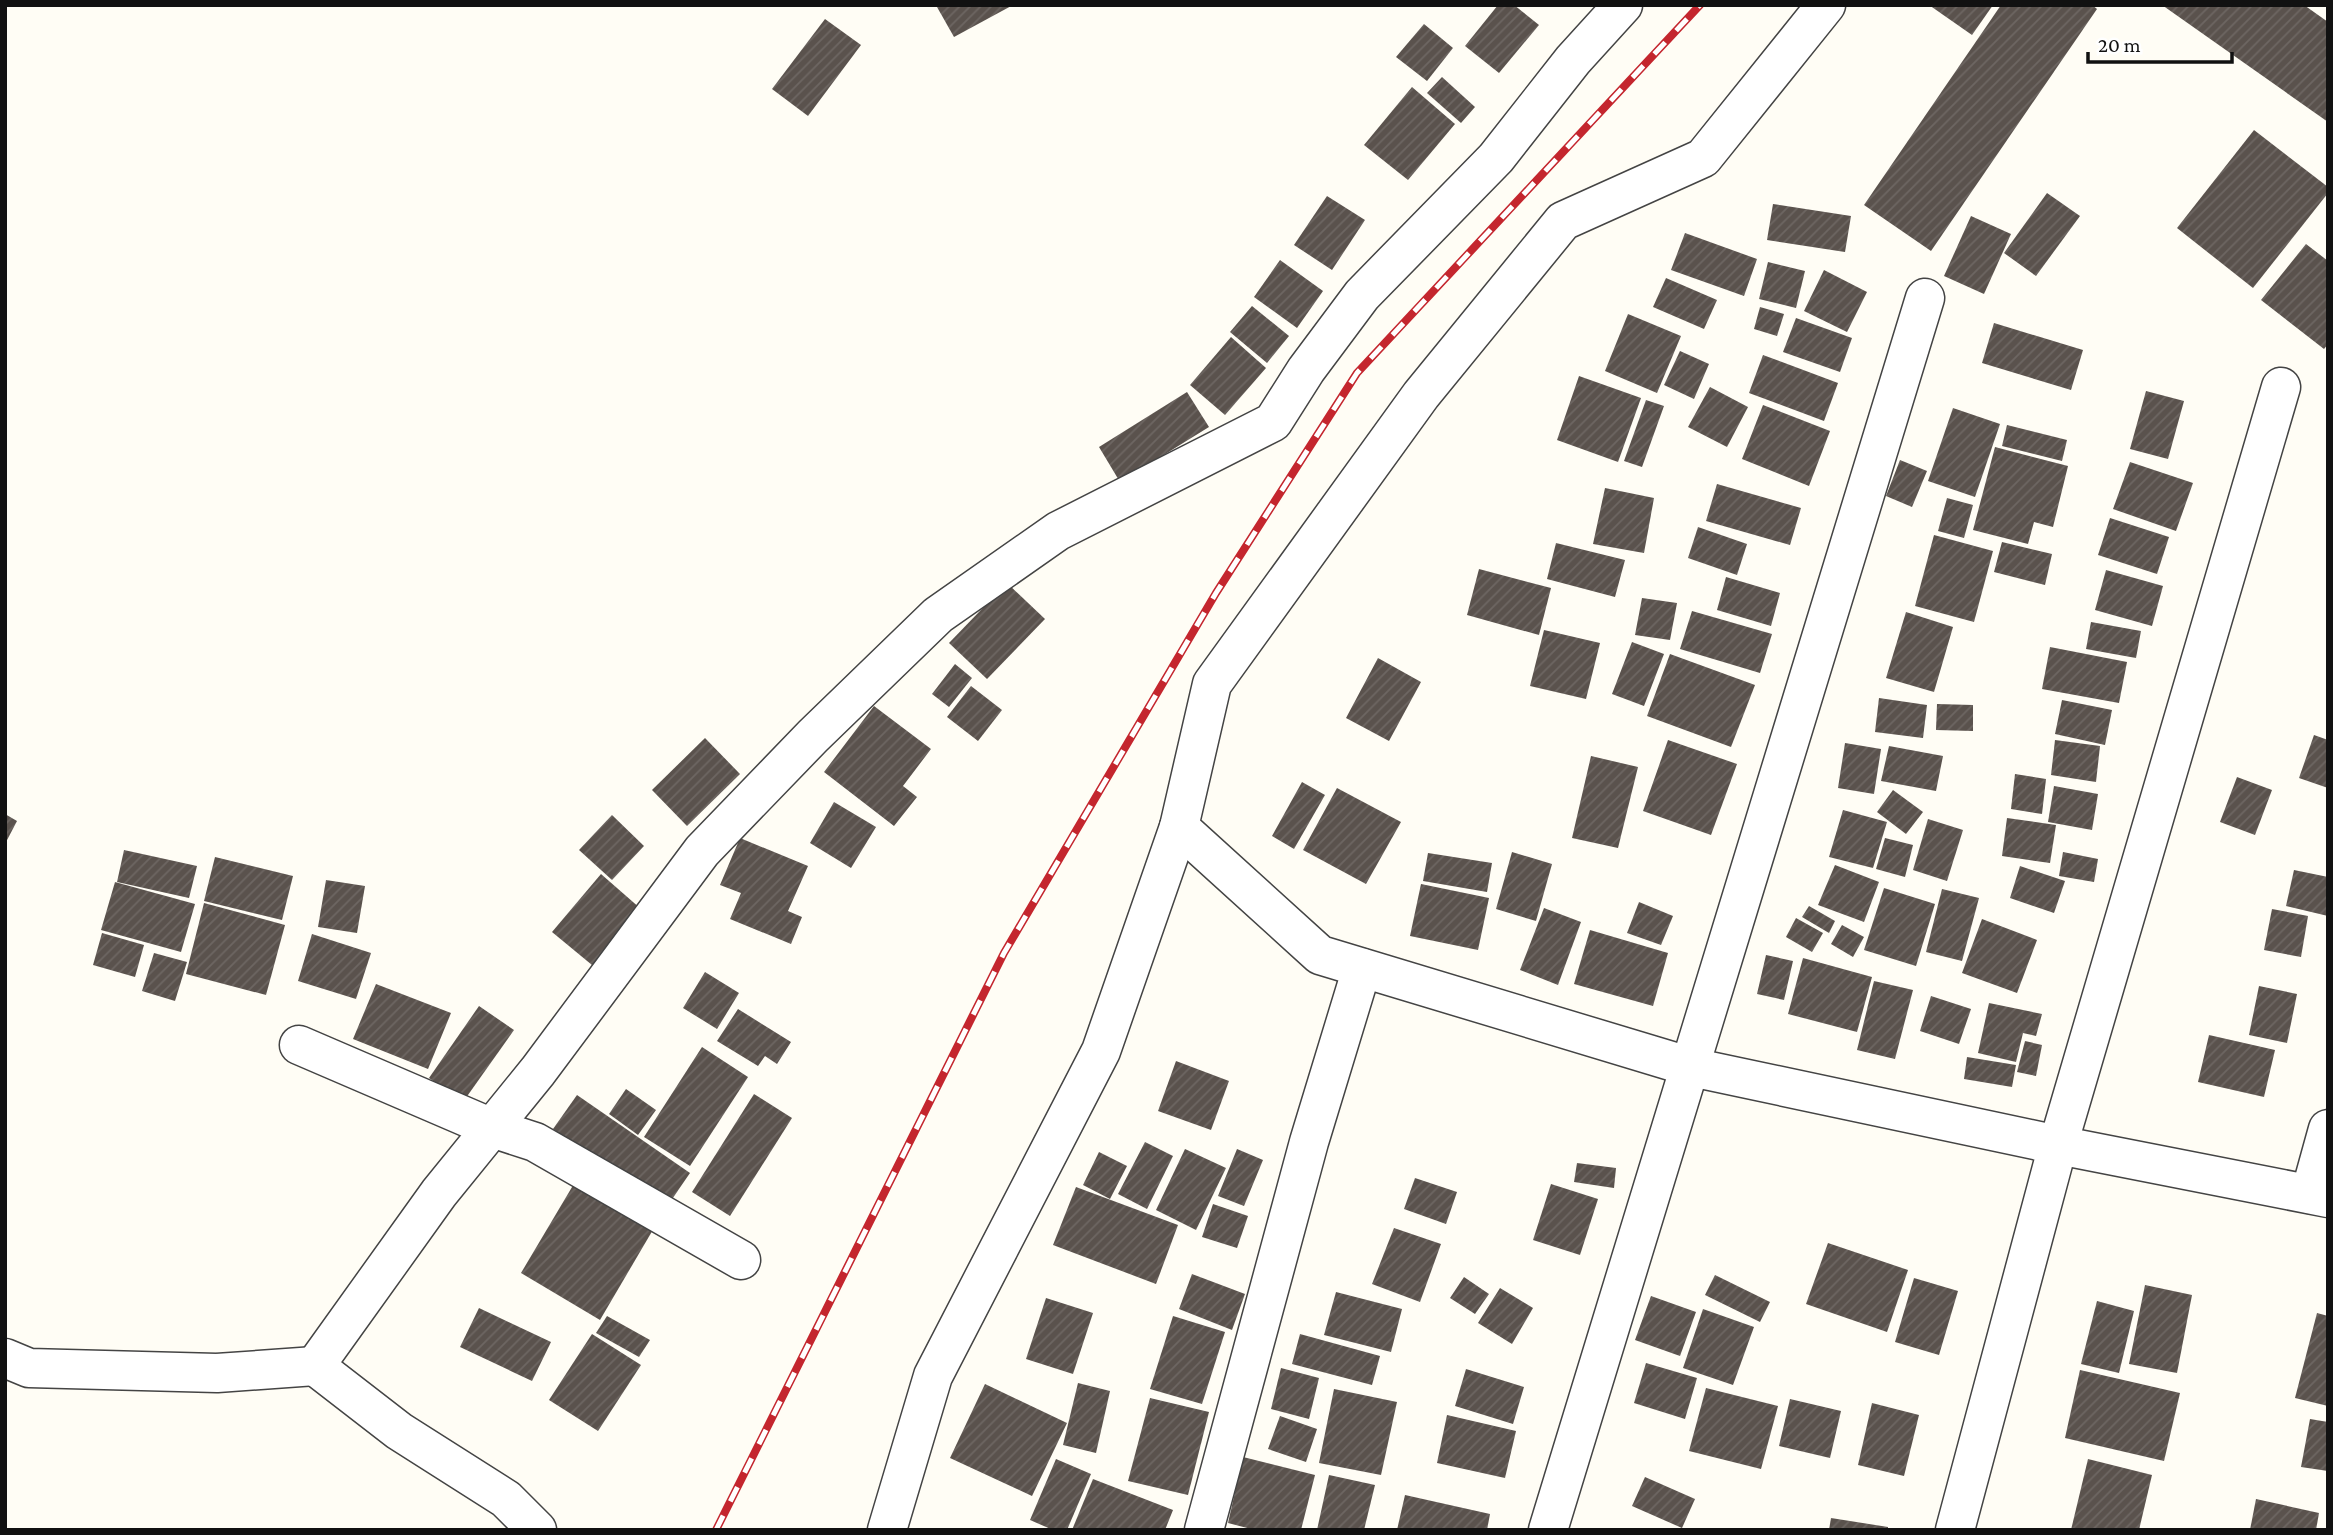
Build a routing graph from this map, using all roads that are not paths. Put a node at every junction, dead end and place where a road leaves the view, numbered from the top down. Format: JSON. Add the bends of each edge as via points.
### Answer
{"nodes":[{"id":1,"x":1623,"y":5,"type":"edge"},
{"id":2,"x":1826,"y":5,"type":"edge"},
{"id":3,"x":1925,"y":298,"type":"dead end"},
{"id":4,"x":2281,"y":387,"type":"dead end"},
{"id":5,"x":1179,"y":827,"type":"junction"},
{"id":6,"x":1362,"y":968,"type":"junction"},
{"id":7,"x":299,"y":1045,"type":"dead end"},
{"id":8,"x":1691,"y":1067,"type":"junction"},
{"id":9,"x":492,"y":1128,"type":"junction"},
{"id":10,"x":2328,"y":1129,"type":"edge"},
{"id":11,"x":2058,"y":1145,"type":"junction"},
{"id":12,"x":2319,"y":1196,"type":"edge"},
{"id":13,"x":741,"y":1260,"type":"dead end"},
{"id":14,"x":5,"y":1358,"type":"edge"},
{"id":15,"x":315,"y":1366,"type":"junction"},
{"id":16,"x":537,"y":1530,"type":"edge"},
{"id":17,"x":887,"y":1530,"type":"edge"},
{"id":18,"x":1204,"y":1530,"type":"edge"},
{"id":19,"x":1548,"y":1530,"type":"edge"},
{"id":20,"x":1955,"y":1530,"type":"edge"}],
"edges":[{"from":1,"to":9,"type":"street","via":[[1496,158],[1362,295],[1273,422],[1058,531],[938,615],[813,736],[702,851]]},
{"from":2,"to":5,"type":"street","via":[[1703,158],[1563,221],[1421,395],[1212,684]]},
{"from":3,"to":8,"type":"street"},
{"from":4,"to":11,"type":"street"},
{"from":5,"to":6,"type":"street","via":[[1320,955]]},
{"from":5,"to":17,"type":"street","via":[[1101,1051],[933,1376]]},
{"from":6,"to":8,"type":"street"},
{"from":6,"to":18,"type":"street","via":[[1308,1142]]},
{"from":7,"to":9,"type":"street"},
{"from":8,"to":11,"type":"street"},
{"from":8,"to":19,"type":"street"},
{"from":9,"to":13,"type":"street","via":[[535,1142]]},
{"from":9,"to":15,"type":"street","via":[[439,1193]]},
{"from":10,"to":12,"type":"street"},
{"from":11,"to":12,"type":"street"},
{"from":11,"to":20,"type":"street"},
{"from":14,"to":15,"type":"street","via":[[29,1368],[163,1372]]},
{"from":15,"to":16,"type":"street","via":[[400,1432],[506,1499]]}]}
